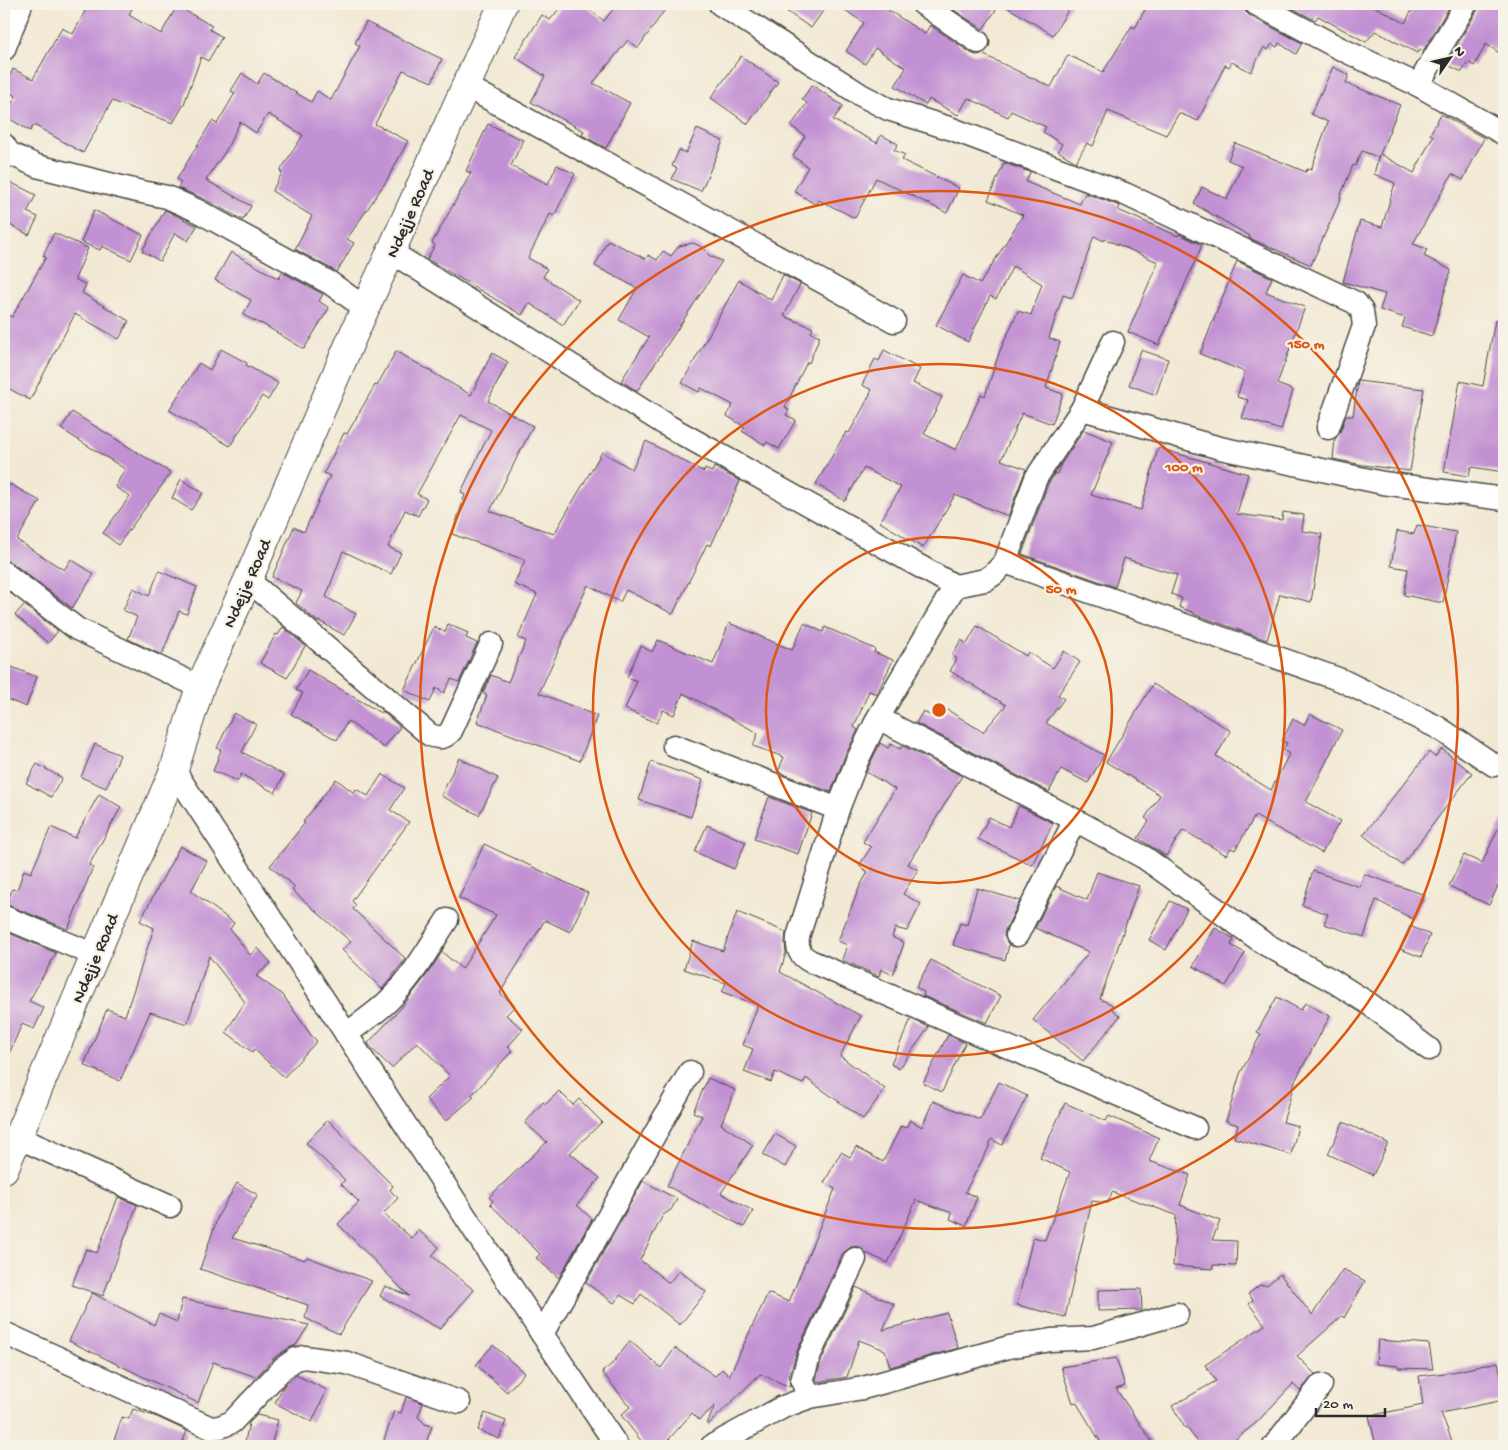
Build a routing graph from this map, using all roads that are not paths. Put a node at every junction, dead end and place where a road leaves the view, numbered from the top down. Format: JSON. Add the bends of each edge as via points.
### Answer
{"nodes":[{"id":1,"x":21,"y":4,"type":"edge"},
{"id":2,"x":503,"y":4,"type":"edge"},
{"id":3,"x":720,"y":4,"type":"edge"},
{"id":4,"x":923,"y":4,"type":"edge"},
{"id":5,"x":1256,"y":4,"type":"edge"},
{"id":6,"x":1466,"y":4,"type":"edge"},
{"id":7,"x":978,"y":42,"type":"dead end"},
{"id":8,"x":4,"y":49,"type":"edge"},
{"id":9,"x":1418,"y":85,"type":"junction"},
{"id":10,"x":466,"y":86,"type":"junction"},
{"id":11,"x":1504,"y":134,"type":"edge"},
{"id":12,"x":4,"y":145,"type":"edge"},
{"id":13,"x":391,"y":252,"type":"junction"},
{"id":14,"x":366,"y":308,"type":"junction"},
{"id":15,"x":894,"y":322,"type":"dead end"},
{"id":16,"x":1113,"y":342,"type":"dead end"},
{"id":17,"x":1082,"y":409,"type":"junction"},
{"id":18,"x":1328,"y":428,"type":"dead end"},
{"id":19,"x":1504,"y":499,"type":"edge"},
{"id":20,"x":1005,"y":562,"type":"junction"},
{"id":21,"x":4,"y":574,"type":"edge"},
{"id":22,"x":248,"y":580,"type":"junction"},
{"id":23,"x":955,"y":586,"type":"junction"},
{"id":24,"x":491,"y":644,"type":"dead end"},
{"id":25,"x":200,"y":687,"type":"junction"},
{"id":26,"x":878,"y":718,"type":"junction"},
{"id":27,"x":674,"y":746,"type":"dead end"},
{"id":28,"x":1494,"y":765,"type":"dead end"},
{"id":29,"x":174,"y":770,"type":"junction"},
{"id":30,"x":838,"y":809,"type":"junction"},
{"id":31,"x":1075,"y":820,"type":"junction"},
{"id":32,"x":4,"y":918,"type":"edge"},
{"id":33,"x":447,"y":920,"type":"dead end"},
{"id":34,"x":1017,"y":935,"type":"dead end"},
{"id":35,"x":95,"y":955,"type":"junction"},
{"id":36,"x":346,"y":1034,"type":"junction"},
{"id":37,"x":1429,"y":1049,"type":"dead end"},
{"id":38,"x":690,"y":1072,"type":"dead end"},
{"id":39,"x":1195,"y":1128,"type":"dead end"},
{"id":40,"x":17,"y":1137,"type":"junction"},
{"id":41,"x":4,"y":1169,"type":"edge"},
{"id":42,"x":170,"y":1206,"type":"dead end"},
{"id":43,"x":856,"y":1259,"type":"dead end"},
{"id":44,"x":1176,"y":1314,"type":"dead end"},
{"id":45,"x":4,"y":1333,"type":"edge"},
{"id":46,"x":542,"y":1334,"type":"junction"},
{"id":47,"x":1321,"y":1385,"type":"dead end"},
{"id":48,"x":810,"y":1396,"type":"junction"},
{"id":49,"x":459,"y":1402,"type":"dead end"},
{"id":50,"x":616,"y":1446,"type":"edge"},
{"id":51,"x":712,"y":1446,"type":"edge"},
{"id":52,"x":1274,"y":1446,"type":"edge"}],
"edges":[{"from":1,"to":8,"type":"street"},
{"from":2,"to":10,"type":"street","name":"Ndejje Road"},
{"from":3,"to":18,"type":"street","via":[[860,95],[888,109],[952,129],[1125,194],[1356,303],[1362,311],[1364,326]]},
{"from":4,"to":7,"type":"street"},
{"from":5,"to":9,"type":"street"},
{"from":6,"to":9,"type":"street"},
{"from":9,"to":11,"type":"street"},
{"from":10,"to":13,"type":"street","name":"Ndejje Road"},
{"from":10,"to":15,"type":"street"},
{"from":12,"to":14,"type":"street","via":[[9,153],[36,166],[167,197],[196,210],[330,283]]},
{"from":13,"to":14,"type":"street","name":"Ndejje Road"},
{"from":13,"to":23,"type":"street","via":[[668,426]]},
{"from":14,"to":22,"type":"street","name":"Ndejje Road"},
{"from":16,"to":17,"type":"street"},
{"from":17,"to":19,"type":"street","via":[[1220,448],[1383,483]]},
{"from":17,"to":20,"type":"street","via":[[1036,478]]},
{"from":20,"to":23,"type":"street","via":[[985,580]]},
{"from":20,"to":28,"type":"street","via":[[1341,680],[1437,727]]},
{"from":21,"to":25,"type":"street","via":[[77,629]]},
{"from":22,"to":24,"type":"street","via":[[436,737],[447,736],[451,731]]},
{"from":22,"to":25,"type":"street","name":"Ndejje Road"},
{"from":23,"to":26,"type":"street"},
{"from":25,"to":29,"type":"street","name":"Ndejje Road"},
{"from":26,"to":30,"type":"street"},
{"from":26,"to":31,"type":"street"},
{"from":27,"to":30,"type":"street"},
{"from":29,"to":35,"type":"street","name":"Ndejje Road"},
{"from":29,"to":36,"type":"street"},
{"from":30,"to":39,"type":"street","via":[[798,937],[801,955]]},
{"from":31,"to":34,"type":"street"},
{"from":31,"to":37,"type":"street","via":[[1145,858],[1265,944],[1368,1003]]},
{"from":32,"to":35,"type":"street"},
{"from":33,"to":36,"type":"street","via":[[414,971],[393,996]]},
{"from":35,"to":40,"type":"street","name":"Ndejje Road"},
{"from":36,"to":46,"type":"street"},
{"from":38,"to":46,"type":"street"},
{"from":40,"to":41,"type":"street","name":"Ndejje Road"},
{"from":40,"to":42,"type":"street"},
{"from":43,"to":48,"type":"street","via":[[809,1356],[802,1381]]},
{"from":44,"to":48,"type":"street","via":[[1093,1338],[1009,1347],[863,1388]]},
{"from":45,"to":49,"type":"street","via":[[211,1428],[232,1422],[284,1368],[296,1359],[304,1358],[347,1363]]},
{"from":46,"to":50,"type":"street"},
{"from":47,"to":52,"type":"street"},
{"from":48,"to":51,"type":"street"}]}
